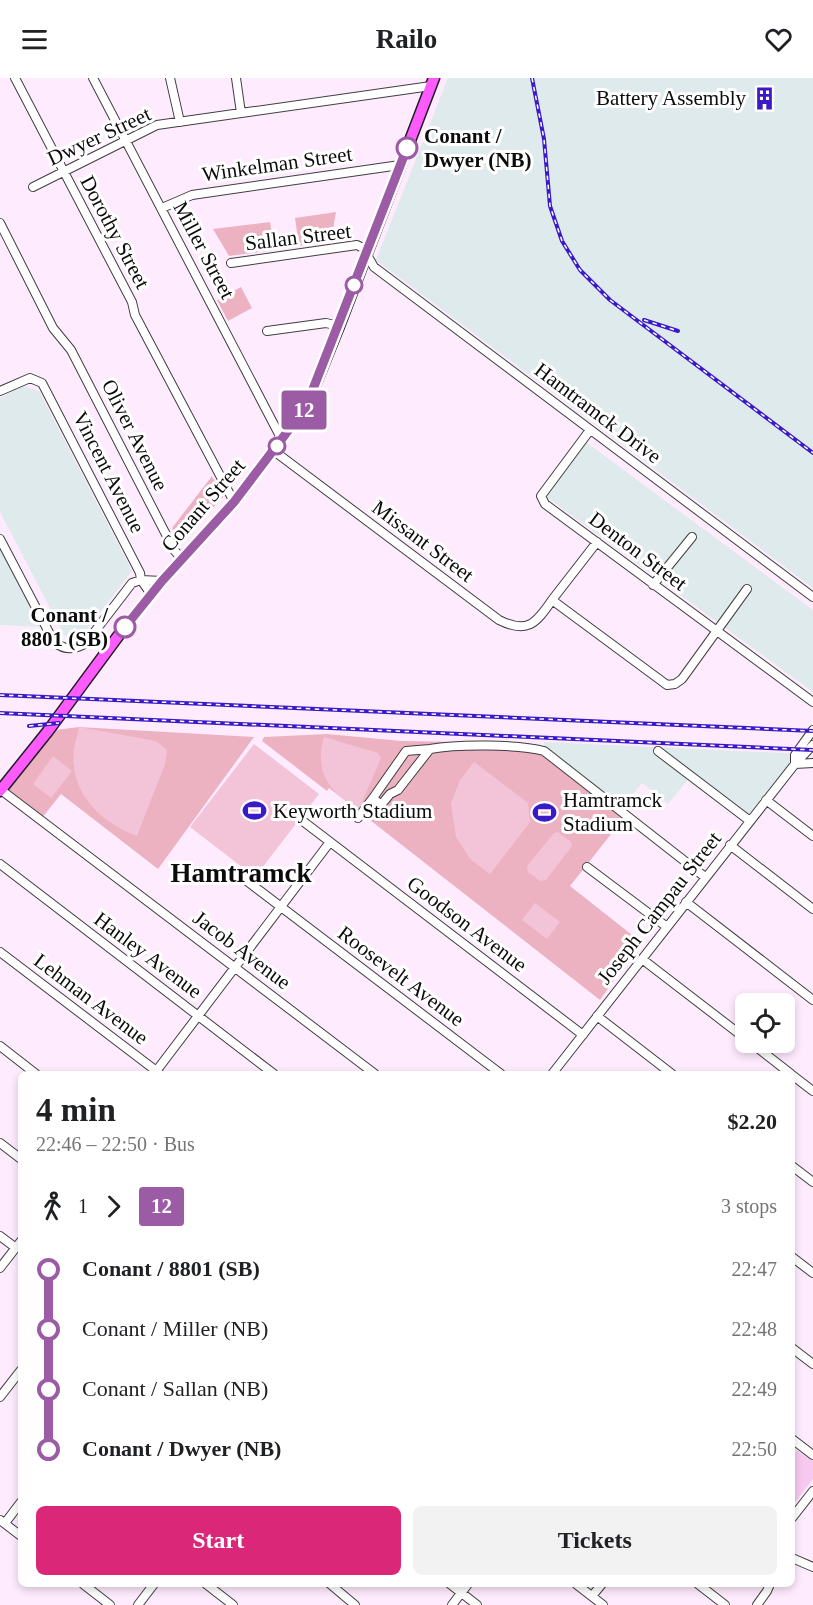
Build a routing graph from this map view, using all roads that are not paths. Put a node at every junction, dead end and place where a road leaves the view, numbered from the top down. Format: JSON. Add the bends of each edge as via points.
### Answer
{"nodes":[{"id":1,"x":15,"y":78,"type":"edge"},
{"id":2,"x":93,"y":78,"type":"edge"},
{"id":3,"x":170,"y":78,"type":"edge"},
{"id":4,"x":236,"y":78,"type":"edge"},
{"id":5,"x":432,"y":82,"type":"edge"},
{"id":6,"x":241,"y":114,"type":"junction"},
{"id":7,"x":180,"y":122,"type":"junction"},
{"id":8,"x":126,"y":140,"type":"junction"},
{"id":9,"x":400,"y":165,"type":"junction"},
{"id":10,"x":63,"y":172,"type":"junction"},
{"id":11,"x":33,"y":187,"type":"dead end"},
{"id":12,"x":162,"y":208,"type":"junction"},
{"id":13,"x":0,"y":223,"type":"edge"},
{"id":14,"x":367,"y":253,"type":"junction"},
{"id":15,"x":231,"y":263,"type":"dead end"},
{"id":16,"x":339,"y":326,"type":"junction"},
{"id":17,"x":267,"y":331,"type":"dead end"},
{"id":18,"x":0,"y":392,"type":"edge"},
{"id":19,"x":590,"y":430,"type":"junction"},
{"id":20,"x":282,"y":440,"type":"junction"},
{"id":21,"x":274,"y":451,"type":"junction"},
{"id":22,"x":234,"y":502,"type":"junction"},
{"id":23,"x":692,"y":537,"type":"dead end"},
{"id":24,"x":0,"y":539,"type":"edge"},
{"id":25,"x":597,"y":542,"type":"junction"},
{"id":26,"x":182,"y":559,"type":"junction"},
{"id":27,"x":141,"y":580,"type":"junction"},
{"id":28,"x":162,"y":581,"type":"junction"},
{"id":29,"x":653,"y":585,"type":"junction"},
{"id":30,"x":747,"y":590,"type":"dead end"},
{"id":31,"x":152,"y":594,"type":"junction"},
{"id":32,"x":813,"y":597,"type":"edge"},
{"id":33,"x":552,"y":600,"type":"junction"},
{"id":34,"x":717,"y":632,"type":"junction"},
{"id":35,"x":813,"y":702,"type":"edge"},
{"id":36,"x":813,"y":730,"type":"edge"},
{"id":37,"x":813,"y":745,"type":"edge"},
{"id":38,"x":430,"y":749,"type":"junction"},
{"id":39,"x":658,"y":751,"type":"dead end"},
{"id":40,"x":813,"y":763,"type":"edge"},
{"id":41,"x":795,"y":764,"type":"junction"},
{"id":42,"x":1,"y":790,"type":"edge"},
{"id":43,"x":373,"y":798,"type":"junction"},
{"id":44,"x":766,"y":800,"type":"junction"},
{"id":45,"x":358,"y":818,"type":"dead end"},
{"id":46,"x":750,"y":821,"type":"junction"},
{"id":47,"x":303,"y":822,"type":"dead end"},
{"id":48,"x":813,"y":836,"type":"edge"},
{"id":49,"x":330,"y":842,"type":"junction"},
{"id":50,"x":730,"y":845,"type":"junction"},
{"id":51,"x":0,"y":864,"type":"edge"},
{"id":52,"x":587,"y":867,"type":"dead end"},
{"id":53,"x":705,"y":877,"type":"junction"},
{"id":54,"x":243,"y":878,"type":"dead end"},
{"id":55,"x":686,"y":902,"type":"junction"},
{"id":56,"x":280,"y":906,"type":"junction"},
{"id":57,"x":813,"y":909,"type":"edge"},
{"id":58,"x":667,"y":927,"type":"junction"},
{"id":59,"x":0,"y":952,"type":"edge"},
{"id":60,"x":642,"y":959,"type":"junction"},
{"id":61,"x":235,"y":967,"type":"junction"},
{"id":62,"x":813,"y":1000,"type":"edge"},
{"id":63,"x":198,"y":1016,"type":"junction"},
{"id":64,"x":597,"y":1016,"type":"junction"},
{"id":65,"x":735,"y":1031,"type":"edge"},
{"id":66,"x":583,"y":1035,"type":"junction"},
{"id":67,"x":0,"y":1046,"type":"edge"},
{"id":68,"x":764,"y":1053,"type":"edge"},
{"id":69,"x":32,"y":1071,"type":"edge"},
{"id":70,"x":154,"y":1071,"type":"edge"},
{"id":71,"x":158,"y":1071,"type":"edge"},
{"id":72,"x":270,"y":1071,"type":"edge"},
{"id":73,"x":371,"y":1071,"type":"edge"},
{"id":74,"x":497,"y":1071,"type":"edge"},
{"id":75,"x":555,"y":1071,"type":"edge"},
{"id":76,"x":668,"y":1071,"type":"edge"},
{"id":77,"x":787,"y":1071,"type":"edge"},
{"id":78,"x":795,"y":1077,"type":"edge"},
{"id":79,"x":813,"y":1091,"type":"edge"},
{"id":80,"x":0,"y":1143,"type":"edge"},
{"id":81,"x":18,"y":1157,"type":"edge"},
{"id":82,"x":795,"y":1168,"type":"edge"},
{"id":83,"x":813,"y":1182,"type":"edge"},
{"id":84,"x":0,"y":1236,"type":"edge"},
{"id":85,"x":18,"y":1245,"type":"edge"},
{"id":86,"x":795,"y":1259,"type":"edge"},
{"id":87,"x":0,"y":1268,"type":"edge"},
{"id":88,"x":813,"y":1273,"type":"edge"},
{"id":89,"x":795,"y":1350,"type":"edge"},
{"id":90,"x":813,"y":1364,"type":"edge"},
{"id":91,"x":18,"y":1374,"type":"edge"},
{"id":92,"x":0,"y":1396,"type":"edge"},
{"id":93,"x":795,"y":1441,"type":"edge"},
{"id":94,"x":813,"y":1455,"type":"edge"},
{"id":95,"x":813,"y":1491,"type":"edge"},
{"id":96,"x":18,"y":1505,"type":"edge"},
{"id":97,"x":795,"y":1514,"type":"edge"},
{"id":98,"x":2,"y":1521,"type":"edge"},
{"id":99,"x":18,"y":1534,"type":"edge"},
{"id":100,"x":795,"y":1559,"type":"edge"},
{"id":101,"x":813,"y":1567,"type":"edge"},
{"id":102,"x":87,"y":1587,"type":"edge"},
{"id":103,"x":152,"y":1587,"type":"edge"},
{"id":104,"x":210,"y":1587,"type":"edge"},
{"id":105,"x":341,"y":1587,"type":"edge"},
{"id":106,"x":454,"y":1587,"type":"edge"},
{"id":107,"x":466,"y":1587,"type":"edge"},
{"id":108,"x":580,"y":1587,"type":"edge"},
{"id":109,"x":600,"y":1587,"type":"edge"},
{"id":110,"x":702,"y":1587,"type":"edge"},
{"id":111,"x":768,"y":1587,"type":"edge"},
{"id":112,"x":462,"y":1593,"type":"junction"},
{"id":113,"x":592,"y":1596,"type":"junction"},
{"id":114,"x":110,"y":1605,"type":"edge"},
{"id":115,"x":138,"y":1605,"type":"edge"},
{"id":116,"x":233,"y":1605,"type":"edge"},
{"id":117,"x":355,"y":1605,"type":"edge"},
{"id":118,"x":452,"y":1605,"type":"edge"},
{"id":119,"x":477,"y":1605,"type":"edge"},
{"id":120,"x":603,"y":1605,"type":"edge"},
{"id":121,"x":725,"y":1605,"type":"edge"},
{"id":122,"x":757,"y":1605,"type":"edge"}],
"edges":[{"from":1,"to":10,"type":"street","name":"Dorothy Street"},
{"from":2,"to":8,"type":"street","name":"Miller Street"},
{"from":3,"to":7,"type":"street"},
{"from":4,"to":6,"type":"street"},
{"from":5,"to":6,"type":"street","name":"Dwyer Street"},
{"from":5,"to":9,"type":"main road","name":"Conant Street"},
{"from":6,"to":7,"type":"street","name":"Dwyer Street"},
{"from":7,"to":8,"type":"street","name":"Dwyer Street","via":[[157,125]]},
{"from":8,"to":10,"type":"street","name":"Dwyer Street"},
{"from":8,"to":12,"type":"street","name":"Miller Street"},
{"from":9,"to":12,"type":"street","name":"Winkelman Street","via":[[192,195]]},
{"from":9,"to":14,"type":"main road","name":"Conant Street"},
{"from":10,"to":11,"type":"street","name":"Dwyer Street"},
{"from":10,"to":22,"type":"street","name":"Dorothy Street"},
{"from":12,"to":20,"type":"street","name":"Miller Street"},
{"from":13,"to":26,"type":"street","name":"Oliver Avenue","via":[[53,329],[71,350],[169,541]]},
{"from":14,"to":15,"type":"street","name":"Sallan Street","via":[[357,245]]},
{"from":14,"to":16,"type":"main road","name":"Conant Street"},
{"from":14,"to":19,"type":"street","name":"Hamtramck Drive","via":[[374,267]]},
{"from":16,"to":17,"type":"street","via":[[326,323]]},
{"from":16,"to":20,"type":"main road","name":"Conant Street","via":[[306,407]]},
{"from":18,"to":27,"type":"street","name":"Vincent Avenue","via":[[24,379],[35,379],[44,386]]},
{"from":19,"to":25,"type":"street","name":"Denton Street","via":[[541,496],[545,504]]},
{"from":19,"to":32,"type":"street","name":"Hamtramck Drive"},
{"from":20,"to":21,"type":"main road","name":"Conant Street"},
{"from":21,"to":22,"type":"main road","name":"Conant Street"},
{"from":21,"to":33,"type":"street","name":"Missant Street","via":[[499,620],[523,627],[536,621]]},
{"from":22,"to":26,"type":"main road","name":"Conant Street"},
{"from":23,"to":29,"type":"street"},
{"from":24,"to":27,"type":"street","via":[[54,642],[61,647],[76,648],[86,643],[132,584]]},
{"from":25,"to":29,"type":"street","name":"Denton Street"},
{"from":25,"to":33,"type":"street"},
{"from":26,"to":28,"type":"main road","name":"Conant Street"},
{"from":27,"to":28,"type":"street"},
{"from":27,"to":31,"type":"street","name":"Vincent Avenue"},
{"from":28,"to":31,"type":"main road","name":"Conant Street"},
{"from":29,"to":34,"type":"street","name":"Denton Street"},
{"from":30,"to":34,"type":"street"},
{"from":31,"to":42,"type":"main road","name":"Conant Street"},
{"from":33,"to":34,"type":"street","via":[[667,685],[681,679]]},
{"from":34,"to":35,"type":"street","name":"Denton Street"},
{"from":36,"to":41,"type":"street","name":"Joseph Campau Street","via":[[795,755]]},
{"from":37,"to":41,"type":"street","name":"Joseph Campau Street"},
{"from":38,"to":43,"type":"street","via":[[406,751]]},
{"from":38,"to":43,"type":"street","via":[[381,805]]},
{"from":38,"to":53,"type":"street","via":[[530,747],[544,751]]},
{"from":39,"to":46,"type":"street"},
{"from":40,"to":41,"type":"street"},
{"from":41,"to":44,"type":"street","name":"Joseph Campau Street"},
{"from":42,"to":61,"type":"street","name":"Jacob Avenue"},
{"from":43,"to":45,"type":"street"},
{"from":44,"to":46,"type":"street","name":"Joseph Campau Street"},
{"from":44,"to":48,"type":"street"},
{"from":46,"to":50,"type":"street","name":"Joseph Campau Street"},
{"from":47,"to":49,"type":"street","name":"Goodson Avenue"},
{"from":49,"to":56,"type":"street"},
{"from":49,"to":66,"type":"street","name":"Goodson Avenue"},
{"from":50,"to":53,"type":"street","name":"Joseph Campau Street"},
{"from":50,"to":57,"type":"street"},
{"from":51,"to":63,"type":"street","name":"Hanley Avenue"},
{"from":52,"to":58,"type":"street"},
{"from":53,"to":55,"type":"street","name":"Joseph Campau Street"},
{"from":54,"to":56,"type":"street","name":"Roosevelt Avenue"},
{"from":55,"to":58,"type":"street","name":"Joseph Campau Street"},
{"from":55,"to":62,"type":"street"},
{"from":56,"to":61,"type":"street"},
{"from":56,"to":74,"type":"street","name":"Roosevelt Avenue"},
{"from":58,"to":60,"type":"street","name":"Joseph Campau Street"},
{"from":59,"to":70,"type":"street","name":"Lehman Avenue"},
{"from":60,"to":64,"type":"street","name":"Joseph Campau Street"},
{"from":60,"to":65,"type":"street"},
{"from":61,"to":63,"type":"street"},
{"from":61,"to":73,"type":"street","name":"Jacob Avenue"},
{"from":63,"to":71,"type":"street"},
{"from":63,"to":72,"type":"street","name":"Hanley Avenue"},
{"from":64,"to":66,"type":"street","name":"Joseph Campau Street"},
{"from":64,"to":76,"type":"street"},
{"from":66,"to":75,"type":"street","name":"Joseph Campau Street"},
{"from":67,"to":69,"type":"street"},
{"from":68,"to":77,"type":"street"},
{"from":78,"to":79,"type":"street"},
{"from":80,"to":81,"type":"street"},
{"from":82,"to":83,"type":"street"},
{"from":84,"to":85,"type":"street"},
{"from":85,"to":87,"type":"street"},
{"from":86,"to":88,"type":"street"},
{"from":89,"to":90,"type":"street"},
{"from":91,"to":92,"type":"street"},
{"from":93,"to":94,"type":"street"},
{"from":95,"to":97,"type":"street"},
{"from":96,"to":98,"type":"street"},
{"from":98,"to":99,"type":"street"},
{"from":100,"to":101,"type":"street"},
{"from":102,"to":114,"type":"street"},
{"from":103,"to":115,"type":"street"},
{"from":104,"to":116,"type":"street"},
{"from":105,"to":117,"type":"street"},
{"from":106,"to":112,"type":"street"},
{"from":107,"to":112,"type":"street"},
{"from":108,"to":113,"type":"street"},
{"from":109,"to":113,"type":"street"},
{"from":110,"to":121,"type":"street"},
{"from":111,"to":122,"type":"street"},
{"from":112,"to":118,"type":"street"},
{"from":112,"to":119,"type":"street"},
{"from":113,"to":120,"type":"street"}]}
